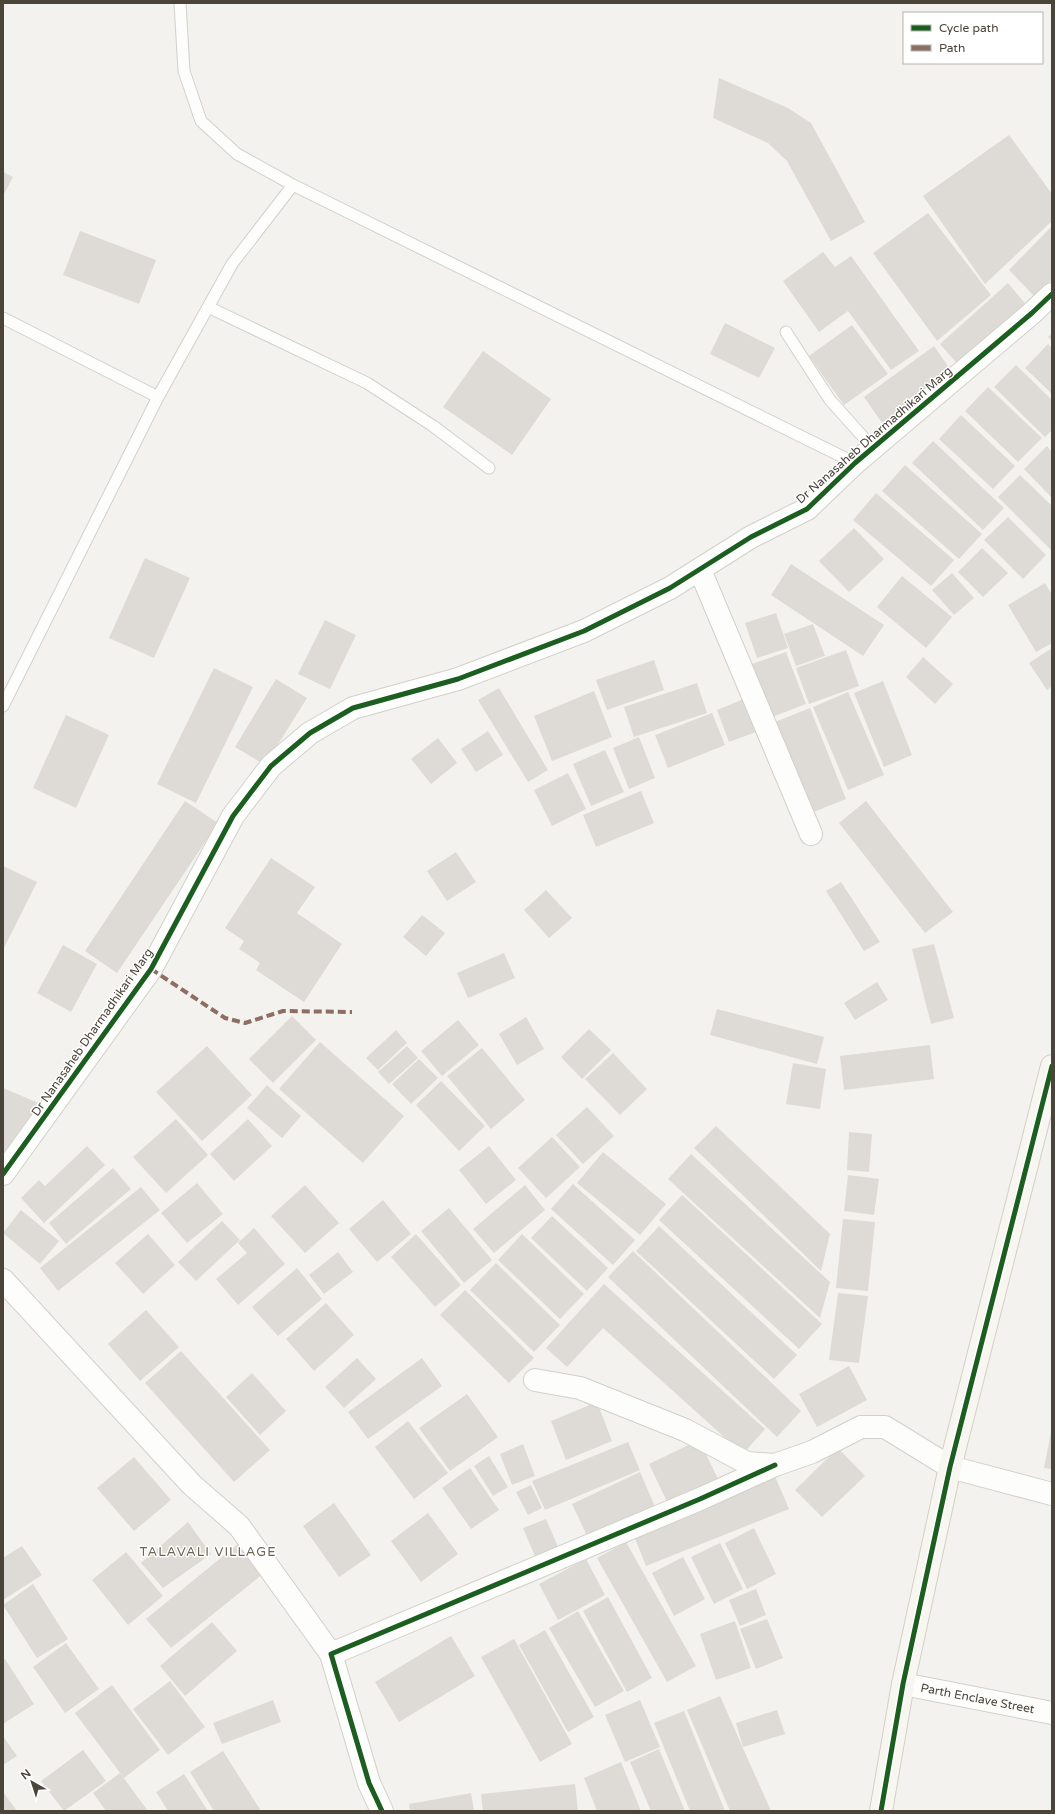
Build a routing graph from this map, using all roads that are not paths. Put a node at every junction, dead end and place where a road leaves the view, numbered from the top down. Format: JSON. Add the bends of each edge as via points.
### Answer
{"nodes":[{"id":1,"x":180,"y":3,"type":"edge"},
{"id":2,"x":293,"y":185,"type":"junction"},
{"id":3,"x":1052,"y":294,"type":"edge"},
{"id":4,"x":208,"y":307,"type":"junction"},
{"id":5,"x":3,"y":318,"type":"edge"},
{"id":6,"x":786,"y":332,"type":"dead end"},
{"id":7,"x":158,"y":397,"type":"junction"},
{"id":8,"x":873,"y":448,"type":"junction"},
{"id":9,"x":855,"y":463,"type":"junction"},
{"id":10,"x":489,"y":468,"type":"dead end"},
{"id":11,"x":700,"y":570,"type":"junction"},
{"id":12,"x":3,"y":706,"type":"edge"},
{"id":13,"x":811,"y":834,"type":"dead end"},
{"id":14,"x":1051,"y":1074,"type":"edge"},
{"id":15,"x":3,"y":1174,"type":"edge"},
{"id":16,"x":3,"y":1280,"type":"edge"},
{"id":17,"x":535,"y":1380,"type":"dead end"},
{"id":18,"x":776,"y":1465,"type":"junction"},
{"id":19,"x":950,"y":1467,"type":"junction"},
{"id":20,"x":1052,"y":1494,"type":"edge"},
{"id":21,"x":331,"y":1654,"type":"junction"},
{"id":22,"x":903,"y":1684,"type":"junction"},
{"id":23,"x":1052,"y":1713,"type":"edge"},
{"id":24,"x":382,"y":1811,"type":"edge"},
{"id":25,"x":881,"y":1811,"type":"edge"}],
"edges":[{"from":1,"to":2,"type":"lane","via":[[184,71],[201,121],[237,154]]},
{"from":2,"to":4,"type":"lane","via":[[232,264]]},
{"from":2,"to":9,"type":"lane"},
{"from":3,"to":8,"type":"street","name":"Dr Nanasaheb Dharmadhikari Marg"},
{"from":4,"to":7,"type":"lane"},
{"from":4,"to":10,"type":"lane","via":[[367,383],[434,426]]},
{"from":5,"to":7,"type":"lane"},
{"from":6,"to":8,"type":"lane","via":[[830,400]]},
{"from":7,"to":12,"type":"lane"},
{"from":8,"to":9,"type":"street","name":"Dr Nanasaheb Dharmadhikari Marg"},
{"from":9,"to":11,"type":"street","name":"Dr Nanasaheb Dharmadhikari Marg","via":[[807,509],[751,538]]},
{"from":11,"to":13,"type":"street"},
{"from":11,"to":15,"type":"street","name":"Dr Nanasaheb Dharmadhikari Marg","via":[[584,631],[458,679],[353,708],[310,733],[271,766],[233,816],[151,969]]},
{"from":14,"to":19,"type":"street"},
{"from":16,"to":21,"type":"street","via":[[192,1485],[239,1526]]},
{"from":17,"to":18,"type":"street","via":[[580,1388],[684,1430],[748,1463]]},
{"from":18,"to":19,"type":"street","via":[[812,1452],[861,1427],[885,1427]]},
{"from":18,"to":21,"type":"street"},
{"from":19,"to":20,"type":"street"},
{"from":19,"to":22,"type":"street"},
{"from":21,"to":24,"type":"street","via":[[369,1782]]},
{"from":22,"to":23,"type":"street","name":"Parth Enclave Street"},
{"from":22,"to":25,"type":"street"}]}
